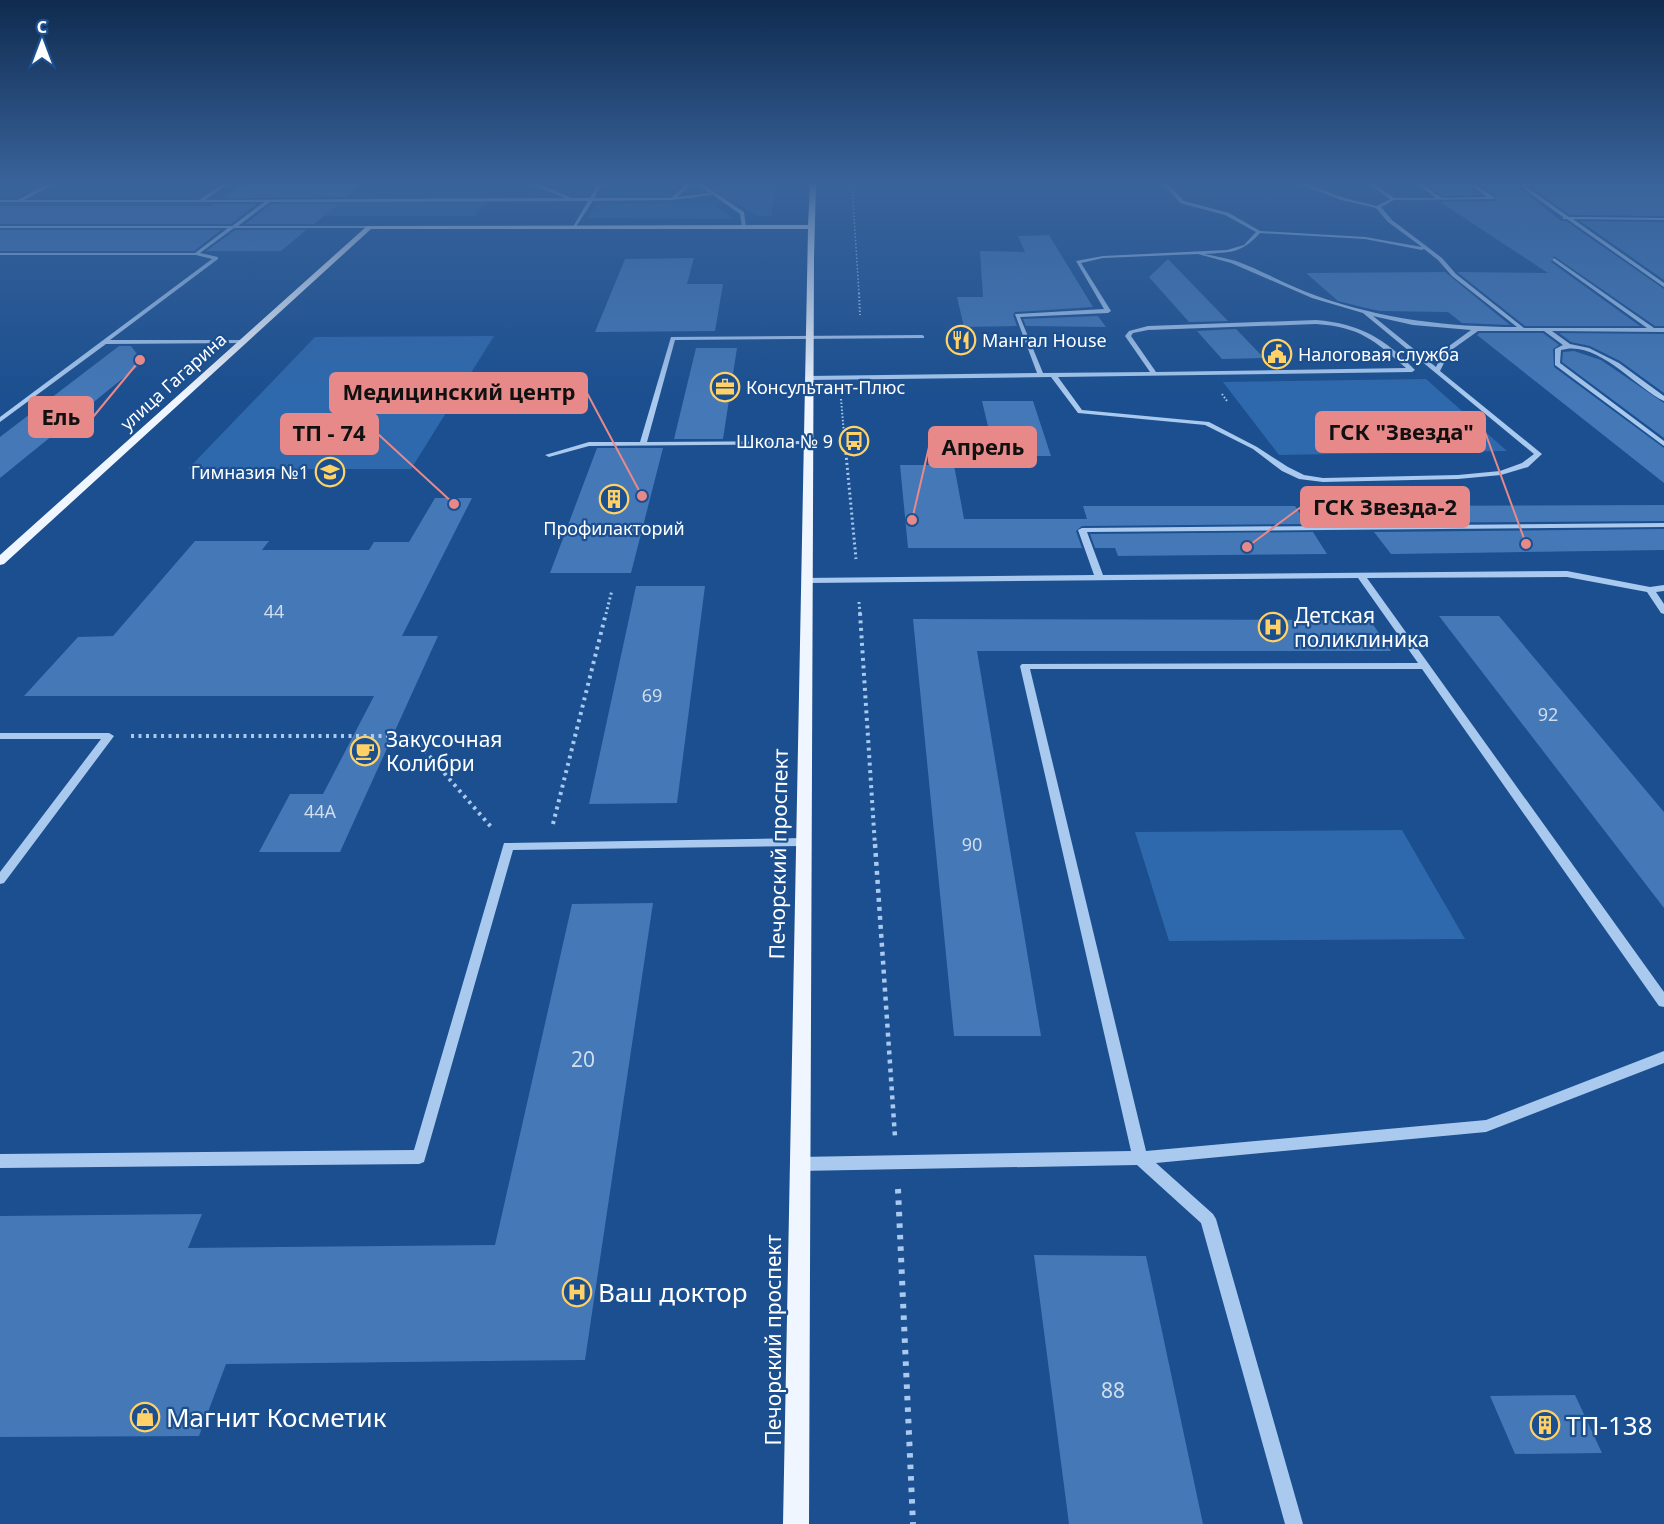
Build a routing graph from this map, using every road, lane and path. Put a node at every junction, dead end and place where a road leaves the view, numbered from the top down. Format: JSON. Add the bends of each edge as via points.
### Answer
{"nodes":[{"id":1,"x":202,"y":255,"type":"edge"},
{"id":2,"x":338,"y":255,"type":"edge"},
{"id":3,"x":810,"y":255,"type":"edge"},
{"id":4,"x":856,"y":255,"type":"edge"},
{"id":5,"x":1129,"y":255,"type":"edge"},
{"id":6,"x":1205,"y":255,"type":"edge"},
{"id":7,"x":1433,"y":255,"type":"edge"},
{"id":8,"x":1620,"y":255,"type":"edge"},
{"id":9,"x":1554,"y":259,"type":"dead end"},
{"id":10,"x":1663,"y":284,"type":"edge"},
{"id":11,"x":1365,"y":312,"type":"junction"},
{"id":12,"x":1477,"y":329,"type":"junction"},
{"id":13,"x":1522,"y":329,"type":"junction"},
{"id":14,"x":1545,"y":329,"type":"junction"},
{"id":15,"x":1653,"y":330,"type":"junction"},
{"id":16,"x":1664,"y":330,"type":"edge"},
{"id":17,"x":809,"y":337,"type":"junction"},
{"id":18,"x":861,"y":337,"type":"junction"},
{"id":19,"x":922,"y":337,"type":"dead end"},
{"id":20,"x":105,"y":342,"type":"junction"},
{"id":21,"x":241,"y":342,"type":"junction"},
{"id":22,"x":1568,"y":346,"type":"junction"},
{"id":23,"x":1437,"y":371,"type":"junction"},
{"id":24,"x":1154,"y":374,"type":"junction"},
{"id":25,"x":1041,"y":375,"type":"junction"},
{"id":26,"x":1053,"y":375,"type":"junction"},
{"id":27,"x":808,"y":378,"type":"junction"},
{"id":28,"x":858,"y":378,"type":"junction"},
{"id":29,"x":1664,"y":399,"type":"edge"},
{"id":30,"x":0,"y":420,"type":"edge"},
{"id":31,"x":807,"y":443,"type":"junction"},
{"id":32,"x":643,"y":444,"type":"junction"},
{"id":33,"x":1664,"y":444,"type":"edge"},
{"id":34,"x":549,"y":455,"type":"dead end"},
{"id":35,"x":1664,"y":525,"type":"edge"},
{"id":36,"x":0,"y":561,"type":"edge"},
{"id":37,"x":1360,"y":575,"type":"junction"},
{"id":38,"x":1099,"y":577,"type":"junction"},
{"id":39,"x":858,"y":579,"type":"junction"},
{"id":40,"x":806,"y":580,"type":"junction"},
{"id":41,"x":1664,"y":588,"type":"edge"},
{"id":42,"x":612,"y":590,"type":"dead end"},
{"id":43,"x":1650,"y":590,"type":"junction"},
{"id":44,"x":1664,"y":611,"type":"edge"},
{"id":45,"x":1425,"y":666,"type":"junction"},
{"id":46,"x":0,"y":736,"type":"edge"},
{"id":47,"x":109,"y":736,"type":"junction"},
{"id":48,"x":801,"y":842,"type":"junction"},
{"id":49,"x":548,"y":845,"type":"junction"},
{"id":50,"x":508,"y":846,"type":"junction"},
{"id":51,"x":0,"y":880,"type":"edge"},
{"id":52,"x":1664,"y":1002,"type":"edge"},
{"id":53,"x":1663,"y":1060,"type":"edge"},
{"id":54,"x":1140,"y":1158,"type":"junction"},
{"id":55,"x":0,"y":1161,"type":"edge"},
{"id":56,"x":896,"y":1163,"type":"junction"},
{"id":57,"x":799,"y":1164,"type":"junction"},
{"id":58,"x":796,"y":1524,"type":"edge"},
{"id":59,"x":914,"y":1524,"type":"edge"},
{"id":60,"x":1294,"y":1524,"type":"edge"}],
"edges":[{"from":1,"to":20,"type":"street","via":[[216,258]]},
{"from":2,"to":21,"type":"main road","name":"улица Гагарина"},
{"from":3,"to":17,"type":"main road","name":"Печорский проспект"},
{"from":4,"to":18,"type":"path"},
{"from":5,"to":25,"type":"street","via":[[1078,262],[1108,311],[1017,315]]},
{"from":6,"to":11,"type":"street","via":[[1233,262],[1314,297]]},
{"from":7,"to":13,"type":"street"},
{"from":8,"to":10,"type":"street"},
{"from":9,"to":15,"type":"street"},
{"from":11,"to":12,"type":"street","via":[[1413,323]]},
{"from":11,"to":23,"type":"street"},
{"from":12,"to":13,"type":"street"},
{"from":12,"to":23,"type":"street","via":[[1447,350]]},
{"from":13,"to":14,"type":"street"},
{"from":14,"to":15,"type":"street"},
{"from":14,"to":22,"type":"street"},
{"from":15,"to":16,"type":"street"},
{"from":17,"to":18,"type":"street"},
{"from":17,"to":27,"type":"main road","name":"Печорский проспект"},
{"from":17,"to":32,"type":"street","via":[[672,338]]},
{"from":18,"to":19,"type":"street"},
{"from":20,"to":21,"type":"street"},
{"from":20,"to":30,"type":"street"},
{"from":21,"to":36,"type":"main road","name":"улица Гагарина"},
{"from":22,"to":29,"type":"street","via":[[1587,349],[1617,364]]},
{"from":22,"to":33,"type":"street","via":[[1558,349],[1557,364]]},
{"from":23,"to":26,"type":"street","via":[[1538,454],[1525,465],[1501,473],[1323,480],[1302,477],[1207,423],[1080,412]]},
{"from":24,"to":24,"type":"street","via":[[1220,373],[1412,370],[1366,331],[1339,323],[1316,322],[1148,328],[1131,332],[1128,336]]},
{"from":24,"to":26,"type":"street"},
{"from":25,"to":26,"type":"street"},
{"from":25,"to":28,"type":"street"},
{"from":27,"to":28,"type":"street"},
{"from":27,"to":31,"type":"main road","name":"Печорский проспект"},
{"from":28,"to":39,"type":"path","via":[[841,390]]},
{"from":31,"to":32,"type":"street"},
{"from":31,"to":40,"type":"main road","name":"Печорский проспект"},
{"from":32,"to":34,"type":"street","via":[[589,444]]},
{"from":35,"to":38,"type":"street","via":[[1082,530]]},
{"from":37,"to":38,"type":"street"},
{"from":37,"to":43,"type":"street","via":[[1567,574]]},
{"from":37,"to":45,"type":"street"},
{"from":38,"to":39,"type":"street"},
{"from":39,"to":40,"type":"street"},
{"from":39,"to":56,"type":"path"},
{"from":40,"to":48,"type":"main road","name":"Печорский проспект"},
{"from":41,"to":43,"type":"street"},
{"from":42,"to":49,"type":"path"},
{"from":43,"to":44,"type":"street"},
{"from":45,"to":52,"type":"street"},
{"from":45,"to":54,"type":"street","via":[[1025,666]]},
{"from":46,"to":47,"type":"street"},
{"from":47,"to":50,"type":"path","via":[[412,736]]},
{"from":47,"to":51,"type":"street"},
{"from":48,"to":49,"type":"street"},
{"from":48,"to":57,"type":"main road","name":"Печорский проспект"},
{"from":49,"to":50,"type":"street"},
{"from":50,"to":55,"type":"street","via":[[419,1157]]},
{"from":53,"to":54,"type":"street","via":[[1486,1126]]},
{"from":54,"to":56,"type":"street"},
{"from":54,"to":60,"type":"street","via":[[1208,1219]]},
{"from":56,"to":57,"type":"street"},
{"from":56,"to":59,"type":"path"},
{"from":57,"to":58,"type":"main road","name":"Печорский проспект"}]}
